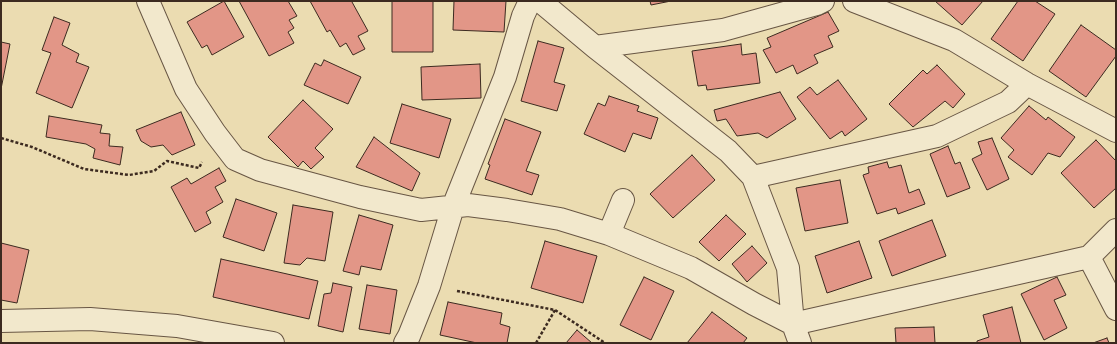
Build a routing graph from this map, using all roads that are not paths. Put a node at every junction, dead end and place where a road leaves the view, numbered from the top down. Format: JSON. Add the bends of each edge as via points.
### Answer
{"nodes":[{"id":1,"x":148,"y":1,"type":"edge"},
{"id":2,"x":530,"y":1,"type":"edge"},
{"id":3,"x":540,"y":1,"type":"edge"},
{"id":4,"x":823,"y":1,"type":"edge"},
{"id":5,"x":854,"y":1,"type":"edge"},
{"id":6,"x":595,"y":47,"type":"junction"},
{"id":7,"x":1027,"y":84,"type":"junction"},
{"id":8,"x":1116,"y":131,"type":"edge"},
{"id":9,"x":753,"y":177,"type":"junction"},
{"id":10,"x":623,"y":200,"type":"dead end"},
{"id":11,"x":453,"y":207,"type":"junction"},
{"id":12,"x":1116,"y":230,"type":"edge"},
{"id":13,"x":610,"y":234,"type":"junction"},
{"id":14,"x":1089,"y":256,"type":"junction"},
{"id":15,"x":1116,"y":309,"type":"edge"},
{"id":16,"x":1,"y":321,"type":"edge"},
{"id":17,"x":796,"y":333,"type":"edge"},
{"id":18,"x":273,"y":343,"type":"edge"},
{"id":19,"x":404,"y":343,"type":"edge"}],
"edges":[{"from":1,"to":11,"type":"street","via":[[186,89],[235,159],[260,170],[360,197],[421,210]]},
{"from":2,"to":11,"type":"street","via":[[505,77]]},
{"from":3,"to":6,"type":"street"},
{"from":4,"to":6,"type":"street","via":[[723,30]]},
{"from":5,"to":7,"type":"street","via":[[954,40]]},
{"from":6,"to":9,"type":"street","via":[[728,150]]},
{"from":7,"to":8,"type":"street"},
{"from":7,"to":9,"type":"street","via":[[1008,102],[937,136]]},
{"from":9,"to":17,"type":"street","via":[[788,268]]},
{"from":10,"to":13,"type":"street"},
{"from":11,"to":13,"type":"street","via":[[468,205],[560,219]]},
{"from":11,"to":19,"type":"street","via":[[429,286]]},
{"from":12,"to":14,"type":"street"},
{"from":13,"to":17,"type":"street","via":[[691,268],[754,304]]},
{"from":14,"to":15,"type":"street"},
{"from":14,"to":17,"type":"street"},
{"from":16,"to":18,"type":"street","via":[[90,319],[177,326]]}]}
